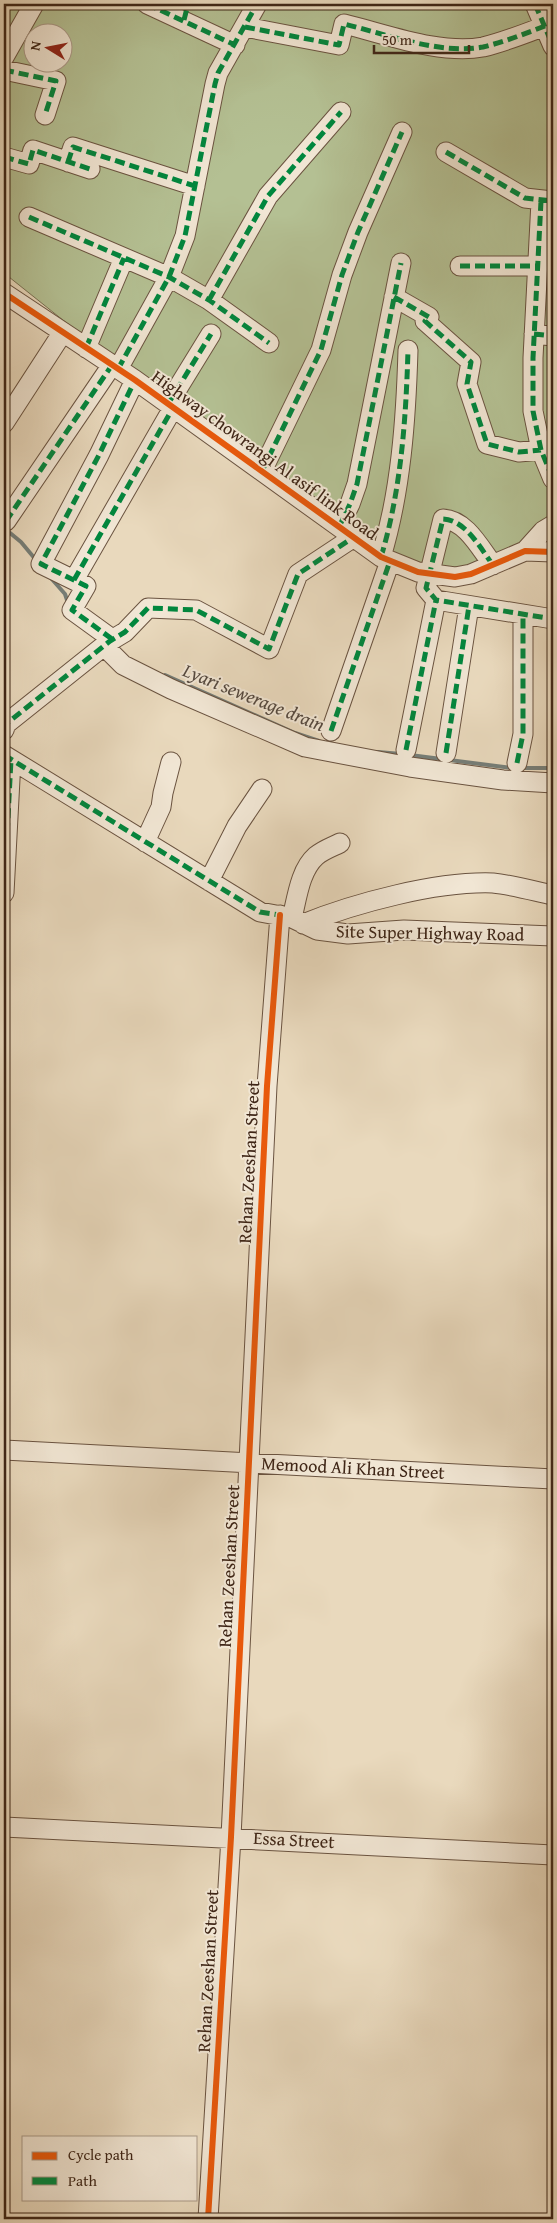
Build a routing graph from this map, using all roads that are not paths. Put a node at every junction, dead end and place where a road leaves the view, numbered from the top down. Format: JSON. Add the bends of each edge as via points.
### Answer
{"nodes":[{"id":1,"x":34,"y":4,"type":"edge"},
{"id":2,"x":147,"y":4,"type":"edge"},
{"id":3,"x":258,"y":4,"type":"edge"},
{"id":4,"x":535,"y":4,"type":"edge"},
{"id":5,"x":186,"y":12,"type":"edge"},
{"id":6,"x":544,"y":26,"type":"junction"},
{"id":7,"x":245,"y":27,"type":"junction"},
{"id":8,"x":236,"y":44,"type":"junction"},
{"id":9,"x":553,"y":46,"type":"edge"},
{"id":10,"x":4,"y":58,"type":"edge"},
{"id":11,"x":4,"y":70,"type":"edge"},
{"id":12,"x":341,"y":112,"type":"dead end"},
{"id":13,"x":45,"y":115,"type":"dead end"},
{"id":14,"x":402,"y":132,"type":"dead end"},
{"id":15,"x":446,"y":152,"type":"dead end"},
{"id":16,"x":4,"y":157,"type":"edge"},
{"id":17,"x":68,"y":162,"type":"junction"},
{"id":18,"x":90,"y":169,"type":"dead end"},
{"id":19,"x":195,"y":186,"type":"junction"},
{"id":20,"x":547,"y":201,"type":"edge"},
{"id":21,"x":29,"y":217,"type":"dead end"},
{"id":22,"x":124,"y":258,"type":"junction"},
{"id":23,"x":401,"y":263,"type":"dead end"},
{"id":24,"x":460,"y":266,"type":"dead end"},
{"id":25,"x":537,"y":266,"type":"junction"},
{"id":26,"x":169,"y":277,"type":"junction"},
{"id":27,"x":4,"y":292,"type":"edge"},
{"id":28,"x":394,"y":297,"type":"junction"},
{"id":29,"x":209,"y":300,"type":"junction"},
{"id":30,"x":62,"y":332,"type":"junction"},
{"id":31,"x":211,"y":334,"type":"dead end"},
{"id":32,"x":534,"y":334,"type":"junction"},
{"id":33,"x":553,"y":336,"type":"edge"},
{"id":34,"x":269,"y":343,"type":"dead end"},
{"id":35,"x":86,"y":348,"type":"junction"},
{"id":36,"x":408,"y":350,"type":"dead end"},
{"id":37,"x":115,"y":367,"type":"junction"},
{"id":38,"x":135,"y":380,"type":"junction"},
{"id":39,"x":171,"y":406,"type":"junction"},
{"id":40,"x":4,"y":423,"type":"edge"},
{"id":41,"x":541,"y":450,"type":"junction"},
{"id":42,"x":262,"y":471,"type":"junction"},
{"id":43,"x":553,"y":479,"type":"edge"},
{"id":44,"x":6,"y":521,"type":"dead end"},
{"id":45,"x":553,"y":525,"type":"edge"},
{"id":46,"x":346,"y":532,"type":"junction"},
{"id":47,"x":525,"y":551,"type":"junction"},
{"id":48,"x":553,"y":552,"type":"edge"},
{"id":49,"x":386,"y":559,"type":"junction"},
{"id":50,"x":493,"y":565,"type":"junction"},
{"id":51,"x":428,"y":573,"type":"junction"},
{"id":52,"x":74,"y":580,"type":"junction"},
{"id":53,"x":436,"y":600,"type":"junction"},
{"id":54,"x":469,"y":606,"type":"junction"},
{"id":55,"x":523,"y":614,"type":"junction"},
{"id":56,"x":553,"y":619,"type":"edge"},
{"id":57,"x":107,"y":643,"type":"junction"},
{"id":58,"x":4,"y":730,"type":"edge"},
{"id":59,"x":331,"y":731,"type":"dead end"},
{"id":60,"x":406,"y":750,"type":"dead end"},
{"id":61,"x":446,"y":753,"type":"dead end"},
{"id":62,"x":7,"y":757,"type":"edge"},
{"id":63,"x":171,"y":762,"type":"dead end"},
{"id":64,"x":517,"y":763,"type":"dead end"},
{"id":65,"x":553,"y":783,"type":"edge"},
{"id":66,"x":262,"y":789,"type":"dead end"},
{"id":67,"x":145,"y":842,"type":"junction"},
{"id":68,"x":340,"y":844,"type":"dead end"},
{"id":69,"x":4,"y":881,"type":"edge"},
{"id":70,"x":209,"y":881,"type":"junction"},
{"id":71,"x":4,"y":893,"type":"edge"},
{"id":72,"x":553,"y":895,"type":"edge"},
{"id":73,"x":292,"y":919,"type":"junction"},
{"id":74,"x":553,"y":936,"type":"edge"},
{"id":75,"x":4,"y":1450,"type":"edge"},
{"id":76,"x":249,"y":1462,"type":"junction"},
{"id":77,"x":553,"y":1479,"type":"edge"},
{"id":78,"x":4,"y":1827,"type":"edge"},
{"id":79,"x":231,"y":1838,"type":"junction"},
{"id":80,"x":553,"y":1855,"type":"edge"},
{"id":81,"x":208,"y":2219,"type":"edge"}],
"edges":[{"from":1,"to":10,"type":"street"},
{"from":2,"to":5,"type":"street"},
{"from":3,"to":7,"type":"street"},
{"from":4,"to":6,"type":"street"},
{"from":5,"to":8,"type":"street"},
{"from":6,"to":7,"type":"street","via":[[481,47],[449,49],[344,24],[339,45]]},
{"from":6,"to":9,"type":"street"},
{"from":7,"to":8,"type":"street"},
{"from":8,"to":19,"type":"street","via":[[218,73]]},
{"from":11,"to":13,"type":"street","via":[[56,81]]},
{"from":12,"to":29,"type":"street","via":[[268,196]]},
{"from":14,"to":42,"type":"street","via":[[342,275],[321,350]]},
{"from":15,"to":20,"type":"street","via":[[525,198]]},
{"from":16,"to":17,"type":"street","via":[[29,164],[32,150]]},
{"from":17,"to":18,"type":"street"},
{"from":17,"to":19,"type":"street","via":[[73,147]]},
{"from":19,"to":26,"type":"street","via":[[185,236]]},
{"from":20,"to":25,"type":"street"},
{"from":21,"to":22,"type":"street"},
{"from":22,"to":26,"type":"street"},
{"from":22,"to":35,"type":"street"},
{"from":23,"to":28,"type":"street"},
{"from":24,"to":25,"type":"street"},
{"from":25,"to":32,"type":"street"},
{"from":26,"to":29,"type":"street"},
{"from":26,"to":37,"type":"street"},
{"from":27,"to":30,"type":"street","name":"Highway chowrangi Al asif link Road"},
{"from":28,"to":41,"type":"street","via":[[429,317],[425,321],[471,362],[467,384],[487,444],[519,452]]},
{"from":28,"to":46,"type":"street"},
{"from":29,"to":34,"type":"street"},
{"from":30,"to":35,"type":"street","name":"Highway chowrangi Al asif link Road"},
{"from":30,"to":40,"type":"street"},
{"from":31,"to":39,"type":"street"},
{"from":32,"to":33,"type":"street"},
{"from":32,"to":41,"type":"street","via":[[533,411]]},
{"from":35,"to":37,"type":"street","name":"Highway chowrangi Al asif link Road"},
{"from":36,"to":49,"type":"street","via":[[396,494]]},
{"from":37,"to":38,"type":"street","name":"Highway chowrangi Al asif link Road"},
{"from":37,"to":44,"type":"street"},
{"from":38,"to":39,"type":"street","name":"Highway chowrangi Al asif link Road"},
{"from":38,"to":52,"type":"street","via":[[41,564]]},
{"from":39,"to":42,"type":"street","name":"Highway chowrangi Al asif link Road"},
{"from":39,"to":52,"type":"street"},
{"from":41,"to":43,"type":"street"},
{"from":42,"to":46,"type":"street","name":"Highway chowrangi Al asif link Road"},
{"from":45,"to":47,"type":"street"},
{"from":46,"to":49,"type":"street","name":"Highway chowrangi Al asif link Road"},
{"from":46,"to":57,"type":"street","via":[[298,574],[269,649],[196,610],[148,608],[125,632]]},
{"from":47,"to":48,"type":"street"},
{"from":47,"to":50,"type":"street","name":"Highway chowrangi Al asif link Road"},
{"from":49,"to":51,"type":"street","name":"Highway chowrangi Al asif link Road"},
{"from":49,"to":59,"type":"street"},
{"from":50,"to":51,"type":"street","name":"Highway chowrangi Al asif link Road","via":[[455,577]]},
{"from":50,"to":51,"type":"street","via":[[470,533],[457,522],[443,519]]},
{"from":51,"to":53,"type":"street","via":[[426,588]]},
{"from":52,"to":57,"type":"street","via":[[86,586],[72,610]]},
{"from":53,"to":54,"type":"street"},
{"from":53,"to":60,"type":"street"},
{"from":54,"to":55,"type":"street"},
{"from":54,"to":61,"type":"street"},
{"from":55,"to":56,"type":"street"},
{"from":55,"to":64,"type":"street","via":[[523,734]]},
{"from":57,"to":58,"type":"street","via":[[6,724]]},
{"from":57,"to":65,"type":"street","via":[[122,664],[171,689],[306,747],[420,769]]},
{"from":62,"to":67,"type":"street","name":"Site Super Highway Road"},
{"from":62,"to":69,"type":"street"},
{"from":63,"to":67,"type":"street","via":[[162,807]]},
{"from":66,"to":70,"type":"street","via":[[237,826]]},
{"from":67,"to":70,"type":"street","name":"Site Super Highway Road"},
{"from":68,"to":73,"type":"street","name":"Rehan Zeeshan Street","via":[[323,851],[308,866]]},
{"from":69,"to":71,"type":"street"},
{"from":70,"to":73,"type":"street","name":"Site Super Highway Road","via":[[260,912]]},
{"from":72,"to":73,"type":"street","via":[[494,884],[468,884],[394,896]]},
{"from":73,"to":74,"type":"street","name":"Site Super Highway Road","via":[[317,930],[348,934],[404,930]]},
{"from":73,"to":76,"type":"street","name":"Rehan Zeeshan Street","via":[[268,1086]]},
{"from":75,"to":76,"type":"street","name":"Memood Ali Khan Street"},
{"from":76,"to":77,"type":"street","name":"Memood Ali Khan Street"},
{"from":76,"to":79,"type":"street","name":"Rehan Zeeshan Street"},
{"from":78,"to":79,"type":"street","name":"Essa Street"},
{"from":79,"to":80,"type":"street","name":"Essa Street"},
{"from":79,"to":81,"type":"street","name":"Rehan Zeeshan Street"}]}
